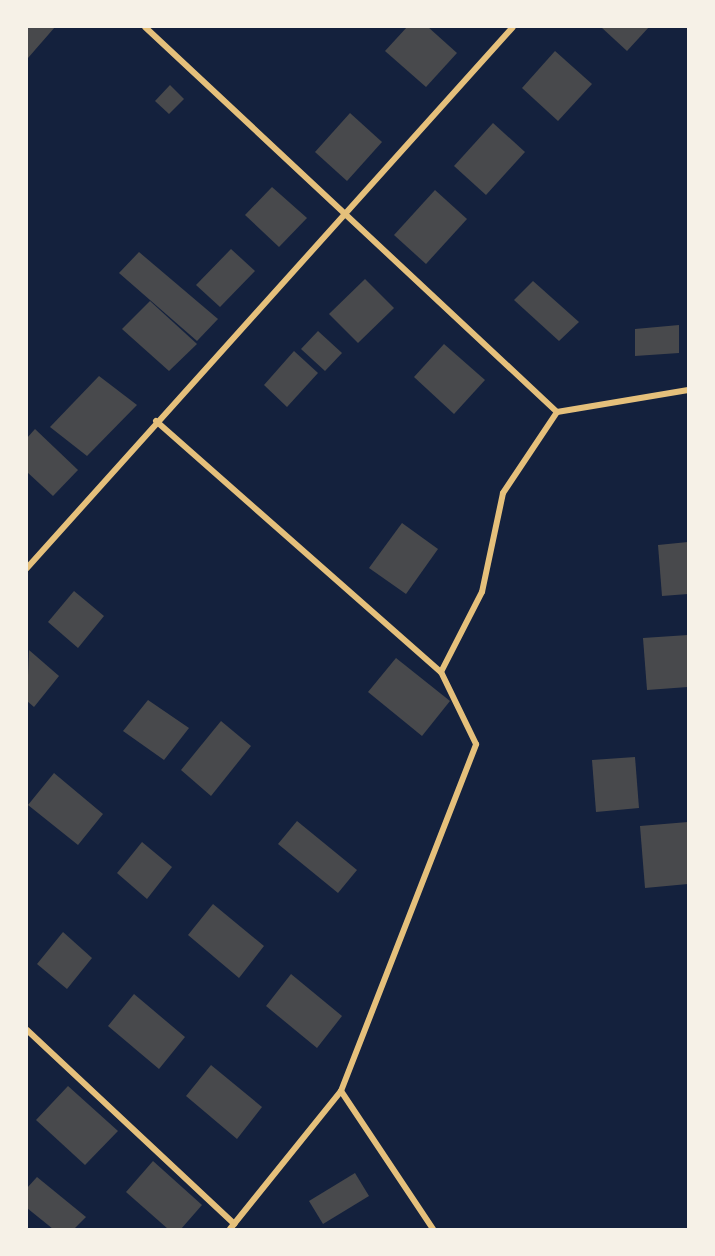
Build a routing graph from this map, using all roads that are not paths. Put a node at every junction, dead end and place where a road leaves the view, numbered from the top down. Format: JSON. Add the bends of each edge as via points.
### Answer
{"nodes":[{"id":1,"x":145,"y":27,"type":"edge"},
{"id":2,"x":513,"y":27,"type":"edge"},
{"id":3,"x":346,"y":212,"type":"junction"},
{"id":4,"x":688,"y":390,"type":"edge"},
{"id":5,"x":557,"y":412,"type":"junction"},
{"id":6,"x":156,"y":421,"type":"junction"},
{"id":7,"x":27,"y":568,"type":"edge"},
{"id":8,"x":441,"y":672,"type":"junction"},
{"id":9,"x":27,"y":1030,"type":"edge"},
{"id":10,"x":341,"y":1091,"type":"junction"},
{"id":11,"x":232,"y":1227,"type":"edge"},
{"id":12,"x":433,"y":1229,"type":"edge"}],
"edges":[{"from":1,"to":3,"type":"street"},
{"from":2,"to":3,"type":"street"},
{"from":3,"to":5,"type":"street"},
{"from":3,"to":6,"type":"street"},
{"from":4,"to":5,"type":"street"},
{"from":5,"to":8,"type":"street","via":[[502,493],[482,592]]},
{"from":6,"to":7,"type":"street"},
{"from":6,"to":8,"type":"street"},
{"from":8,"to":10,"type":"street","via":[[476,744]]},
{"from":9,"to":11,"type":"street"},
{"from":10,"to":11,"type":"street"},
{"from":10,"to":12,"type":"street"}]}
